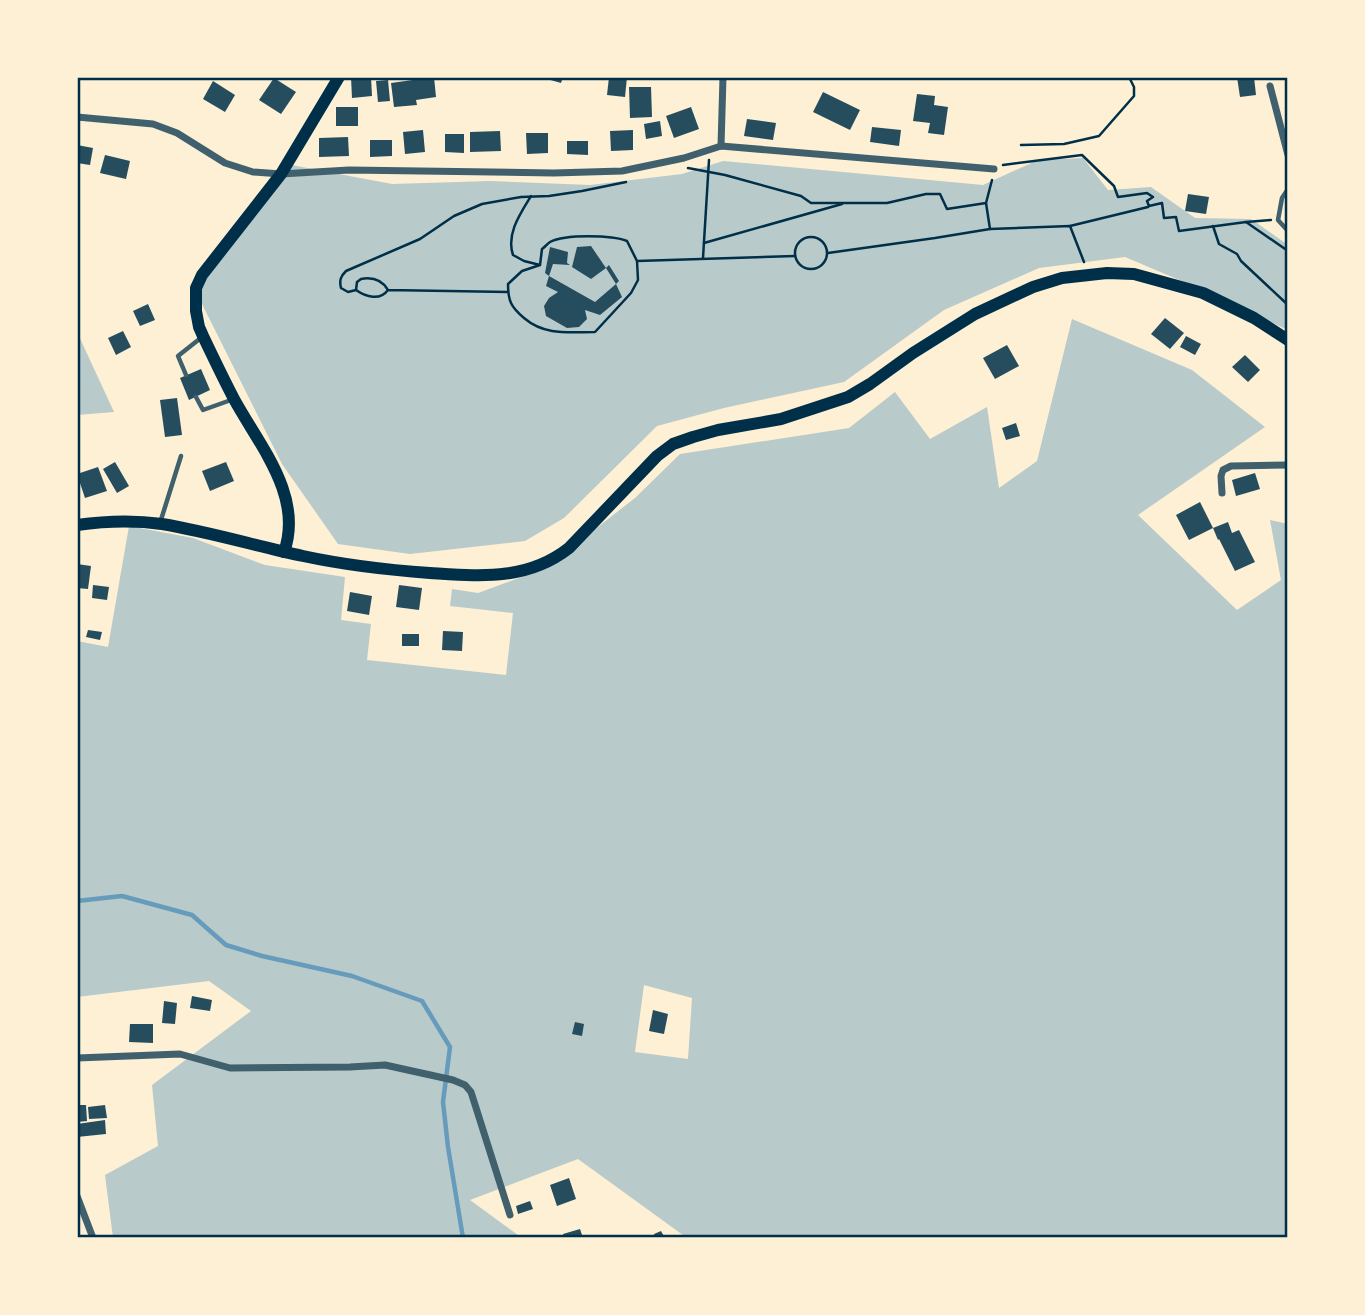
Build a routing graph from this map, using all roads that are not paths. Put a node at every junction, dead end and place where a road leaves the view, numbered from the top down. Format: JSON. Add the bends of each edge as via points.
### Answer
{"nodes":[{"id":1,"x":339,"y":77,"type":"edge"},
{"id":2,"x":723,"y":77,"type":"edge"},
{"id":3,"x":1270,"y":86,"type":"dead end"},
{"id":4,"x":77,"y":117,"type":"edge"},
{"id":5,"x":721,"y":146,"type":"junction"},
{"id":6,"x":1288,"y":155,"type":"edge"},
{"id":7,"x":994,"y":169,"type":"road end"},
{"id":8,"x":281,"y":174,"type":"junction"},
{"id":9,"x":1288,"y":189,"type":"edge"},
{"id":10,"x":1288,"y":231,"type":"edge"},
{"id":11,"x":202,"y":336,"type":"junction"},
{"id":12,"x":1288,"y":340,"type":"edge"},
{"id":13,"x":186,"y":375,"type":"dead end"},
{"id":14,"x":196,"y":397,"type":"dead end"},
{"id":15,"x":234,"y":399,"type":"junction"},
{"id":16,"x":181,"y":456,"type":"dead end"},
{"id":17,"x":1288,"y":465,"type":"edge"},
{"id":18,"x":1222,"y":493,"type":"dead end"},
{"id":19,"x":160,"y":524,"type":"junction"},
{"id":20,"x":77,"y":525,"type":"edge"},
{"id":21,"x":284,"y":552,"type":"junction"},
{"id":22,"x":77,"y":1058,"type":"edge"},
{"id":23,"x":77,"y":1196,"type":"edge"},
{"id":24,"x":510,"y":1215,"type":"dead end"},
{"id":25,"x":93,"y":1238,"type":"edge"}],
"edges":[{"from":1,"to":8,"type":"main road"},
{"from":2,"to":5,"type":"street"},
{"from":3,"to":6,"type":"street"},
{"from":4,"to":8,"type":"street","via":[[153,124],[177,133],[225,163]]},
{"from":5,"to":7,"type":"street"},
{"from":5,"to":8,"type":"street","via":[[622,171]]},
{"from":8,"to":11,"type":"main road","via":[[202,275],[196,288]]},
{"from":9,"to":10,"type":"lane","via":[[1278,219]]},
{"from":11,"to":13,"type":"lane","via":[[178,356]]},
{"from":11,"to":15,"type":"main road"},
{"from":12,"to":21,"type":"main road","via":[[1203,293],[1133,274],[1062,278],[975,314],[848,397],[781,418],[693,437],[665,449],[569,548],[537,567],[477,576],[349,565]]},
{"from":14,"to":15,"type":"lane","via":[[203,410]]},
{"from":15,"to":21,"type":"main road","via":[[284,493],[290,528]]},
{"from":16,"to":19,"type":"lane"},
{"from":17,"to":18,"type":"street","via":[[1231,466],[1223,470]]},
{"from":19,"to":20,"type":"main road","via":[[113,521]]},
{"from":19,"to":21,"type":"main road"},
{"from":22,"to":24,"type":"street","via":[[180,1054],[230,1068],[385,1065],[453,1080],[471,1092]]},
{"from":23,"to":25,"type":"street"}]}
